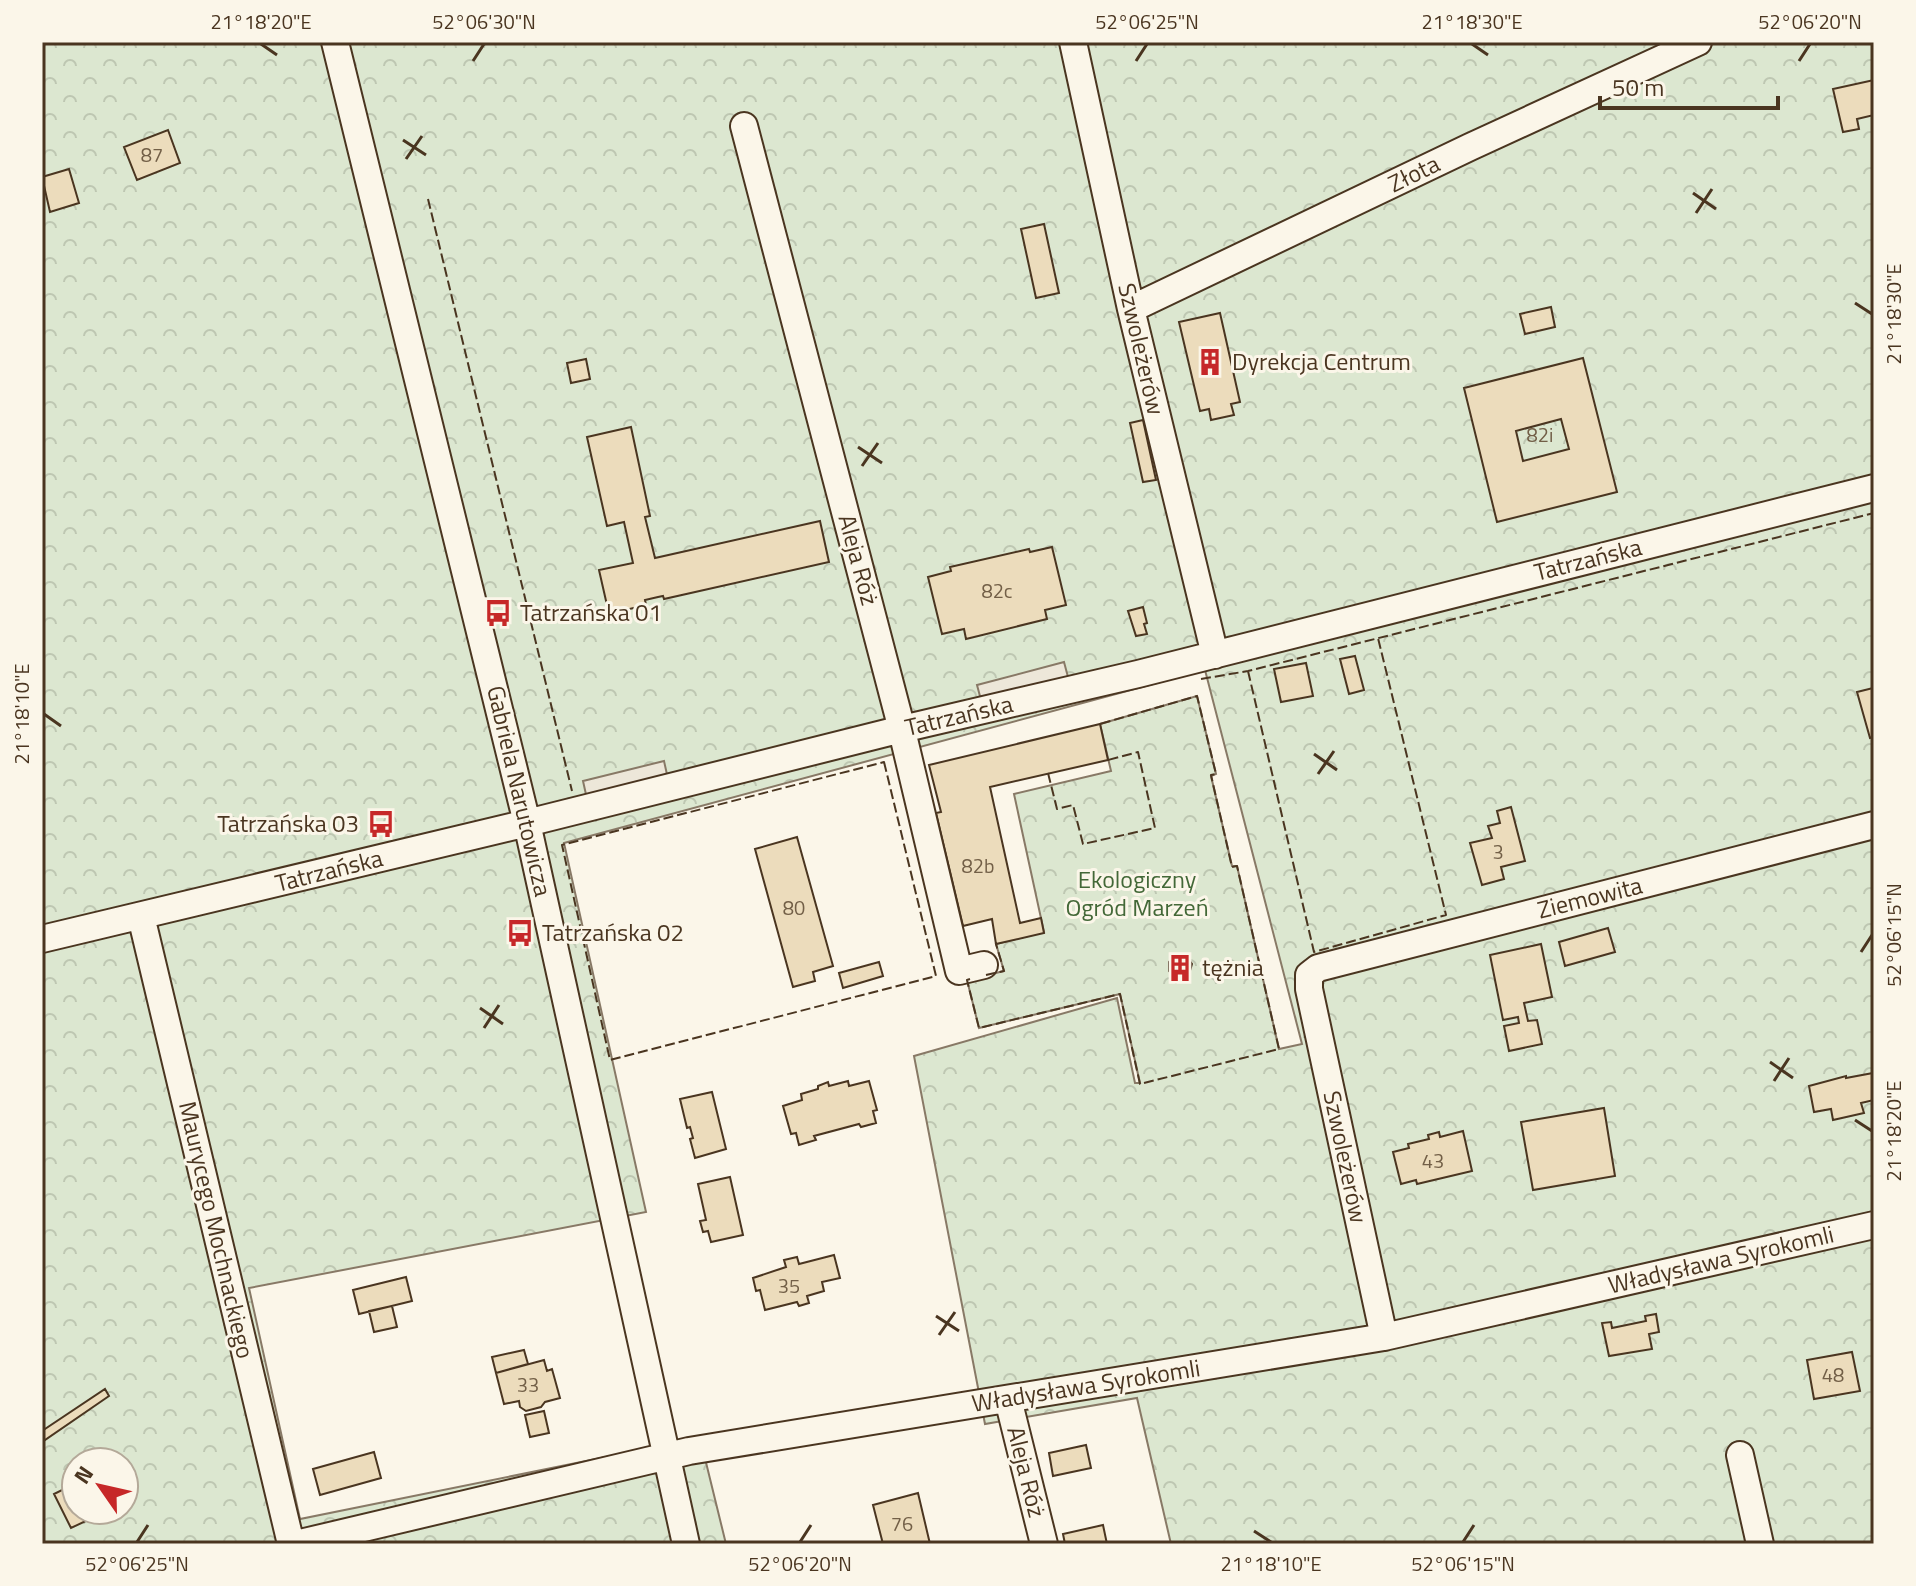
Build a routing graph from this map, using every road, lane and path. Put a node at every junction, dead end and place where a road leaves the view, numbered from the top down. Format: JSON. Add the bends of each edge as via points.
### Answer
{"nodes":[{"id":1,"x":335,"y":42,"type":"edge"},
{"id":2,"x":1073,"y":42,"type":"edge"},
{"id":3,"x":1698,"y":42,"type":"edge"},
{"id":4,"x":744,"y":126,"type":"dead end"},
{"id":5,"x":1131,"y":309,"type":"junction"},
{"id":6,"x":1874,"y":488,"type":"edge"},
{"id":7,"x":1215,"y":655,"type":"junction"},
{"id":8,"x":902,"y":729,"type":"junction"},
{"id":9,"x":527,"y":823,"type":"junction"},
{"id":10,"x":1874,"y":825,"type":"edge"},
{"id":11,"x":141,"y":916,"type":"junction"},
{"id":12,"x":42,"y":939,"type":"edge"},
{"id":13,"x":984,"y":965,"type":"dead end"},
{"id":14,"x":1309,"y":975,"type":"joint"},
{"id":15,"x":1874,"y":1225,"type":"edge"},
{"id":16,"x":1384,"y":1337,"type":"junction"},
{"id":17,"x":1008,"y":1399,"type":"junction"},
{"id":18,"x":1740,"y":1455,"type":"dead end"},
{"id":19,"x":667,"y":1456,"type":"junction"},
{"id":20,"x":294,"y":1544,"type":"edge"},
{"id":21,"x":686,"y":1544,"type":"edge"},
{"id":22,"x":1044,"y":1544,"type":"edge"},
{"id":23,"x":1760,"y":1544,"type":"edge"}],
"edges":[{"from":1,"to":9,"type":"street","name":"Gabriela Narutowicza"},
{"from":2,"to":5,"type":"street","name":"Szwoleżerów"},
{"from":3,"to":5,"type":"street","name":"Złota"},
{"from":4,"to":8,"type":"street","name":"Aleja Róż"},
{"from":5,"to":7,"type":"street","name":"Szwoleżerów"},
{"from":6,"to":7,"type":"street","name":"Tatrzańska"},
{"from":7,"to":8,"type":"street","name":"Tatrzańska"},
{"from":8,"to":9,"type":"street","name":"Tatrzańska"},
{"from":8,"to":13,"type":"street","name":"Aleja Róż","via":[[959,971]]},
{"from":9,"to":11,"type":"street","name":"Tatrzańska"},
{"from":9,"to":19,"type":"street","name":"Gabriela Narutowicza"},
{"from":10,"to":14,"type":"street","name":"Ziemowita","via":[[1318,968]]},
{"from":11,"to":12,"type":"street","name":"Tatrzańska"},
{"from":11,"to":20,"type":"street","name":"Maurycego Mochnackiego"},
{"from":14,"to":16,"type":"street","name":"Szwoleżerów"},
{"from":15,"to":16,"type":"street","name":"Władysława Syrokomli"},
{"from":16,"to":17,"type":"street","name":"Władysława Syrokomli"},
{"from":17,"to":19,"type":"street","name":"Władysława Syrokomli"},
{"from":17,"to":22,"type":"street","name":"Aleja Róż"},
{"from":18,"to":23,"type":"street"},
{"from":19,"to":20,"type":"street","name":"Władysława Syrokomli"},
{"from":19,"to":21,"type":"street","name":"Gabriela Narutowicza"}]}
